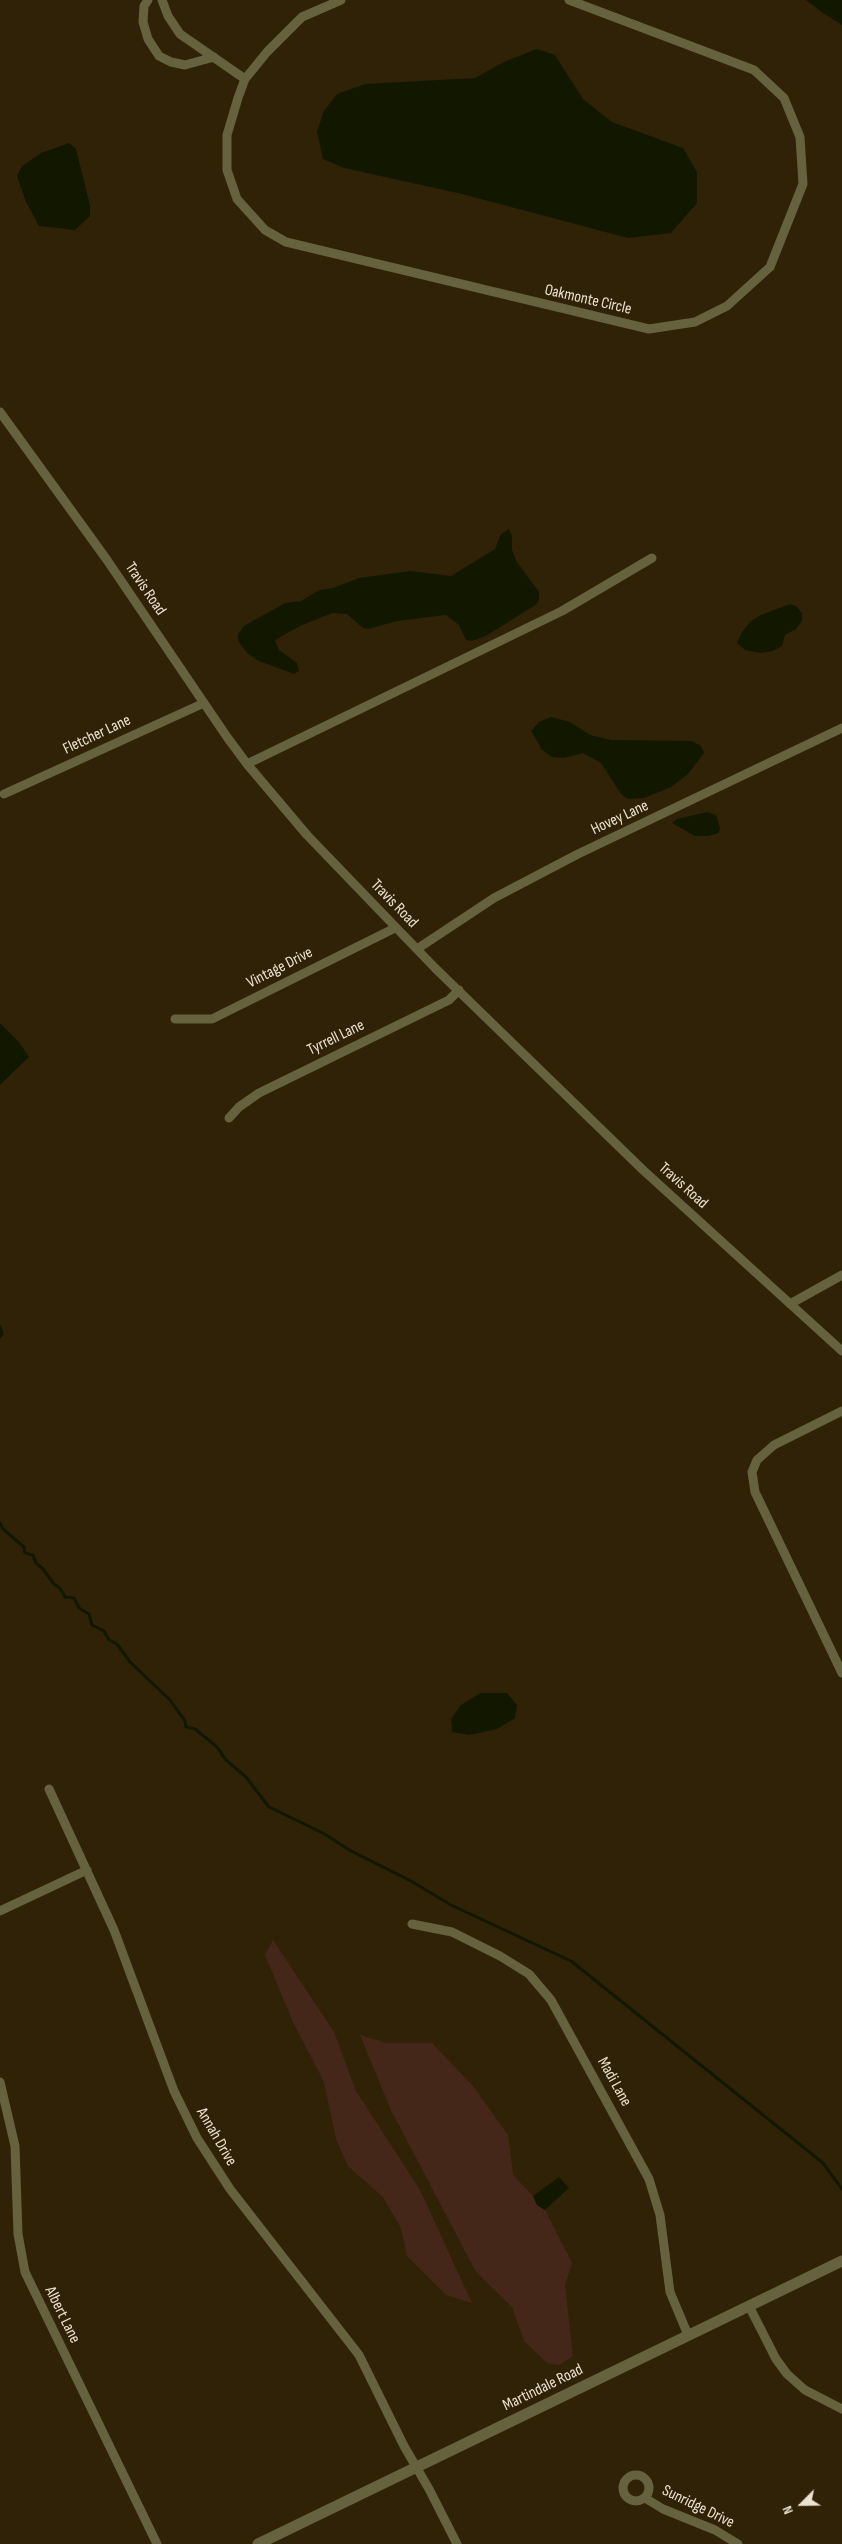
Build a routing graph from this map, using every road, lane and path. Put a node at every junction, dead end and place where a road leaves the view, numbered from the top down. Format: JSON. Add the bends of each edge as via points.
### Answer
{"nodes":[{"id":1,"x":148,"y":0,"type":"edge"},
{"id":2,"x":162,"y":0,"type":"edge"},
{"id":3,"x":341,"y":0,"type":"edge"},
{"id":4,"x":569,"y":0,"type":"edge"},
{"id":5,"x":214,"y":57,"type":"junction"},
{"id":6,"x":245,"y":79,"type":"junction"},
{"id":7,"x":0,"y":412,"type":"edge"},
{"id":8,"x":652,"y":558,"type":"dead end"},
{"id":9,"x":204,"y":703,"type":"junction"},
{"id":10,"x":842,"y":728,"type":"edge"},
{"id":11,"x":247,"y":764,"type":"junction"},
{"id":12,"x":4,"y":794,"type":"dead end"},
{"id":13,"x":395,"y":928,"type":"junction"},
{"id":14,"x":417,"y":949,"type":"junction"},
{"id":15,"x":458,"y":990,"type":"junction"},
{"id":16,"x":175,"y":1019,"type":"dead end"},
{"id":17,"x":229,"y":1118,"type":"dead end"},
{"id":18,"x":842,"y":1275,"type":"edge"},
{"id":19,"x":790,"y":1304,"type":"junction"},
{"id":20,"x":842,"y":1351,"type":"edge"},
{"id":21,"x":842,"y":1410,"type":"edge"},
{"id":22,"x":842,"y":1673,"type":"edge"},
{"id":23,"x":49,"y":1789,"type":"dead end"},
{"id":24,"x":87,"y":1870,"type":"junction"},
{"id":25,"x":0,"y":1911,"type":"edge"},
{"id":26,"x":412,"y":1924,"type":"dead end"},
{"id":27,"x":0,"y":2082,"type":"edge"},
{"id":28,"x":842,"y":2261,"type":"edge"},
{"id":29,"x":749,"y":2306,"type":"junction"},
{"id":30,"x":688,"y":2335,"type":"junction"},
{"id":31,"x":842,"y":2409,"type":"edge"},
{"id":32,"x":416,"y":2467,"type":"junction"},
{"id":33,"x":646,"y":2498,"type":"dead end"},
{"id":34,"x":157,"y":2544,"type":"edge"},
{"id":35,"x":258,"y":2544,"type":"edge"},
{"id":36,"x":457,"y":2544,"type":"edge"},
{"id":37,"x":738,"y":2544,"type":"edge"}],
"edges":[{"from":1,"to":5,"type":"street","via":[[144,6],[143,22],[148,39],[159,56],[185,65]]},
{"from":2,"to":5,"type":"street","via":[[180,34]]},
{"from":3,"to":6,"type":"street","name":"Oakmonte Circle","via":[[302,17]]},
{"from":4,"to":6,"type":"street","name":"Oakmonte Circle","via":[[754,70],[784,98],[790,111],[800,137],[803,184],[770,267],[727,306],[695,322],[649,329],[295,244],[265,230],[237,199],[227,170],[227,135]]},
{"from":5,"to":6,"type":"street"},
{"from":7,"to":9,"type":"street","name":"Travis Road","via":[[107,560]]},
{"from":8,"to":11,"type":"street","via":[[544,620]]},
{"from":9,"to":11,"type":"street","name":"Travis Road"},
{"from":9,"to":12,"type":"street","name":"Fletcher Lane"},
{"from":10,"to":14,"type":"street","name":"Hovey Lane","via":[[578,854],[494,898]]},
{"from":11,"to":13,"type":"street","name":"Travis Road","via":[[307,835]]},
{"from":13,"to":14,"type":"street","name":"Travis Road"},
{"from":13,"to":16,"type":"street","name":"Vintage Drive","via":[[212,1019]]},
{"from":14,"to":15,"type":"street","name":"Travis Road"},
{"from":15,"to":17,"type":"street","name":"Tyrrell Lane","via":[[450,1000],[259,1093]]},
{"from":15,"to":19,"type":"street","name":"Travis Road","via":[[642,1170]]},
{"from":18,"to":19,"type":"street"},
{"from":19,"to":20,"type":"street","name":"Travis Road"},
{"from":21,"to":22,"type":"street","via":[[774,1445],[757,1460],[752,1472],[755,1492]]},
{"from":23,"to":24,"type":"street","name":"Annah Drive"},
{"from":24,"to":25,"type":"street"},
{"from":24,"to":32,"type":"street","name":"Annah Drive","via":[[129,1968],[174,2091],[197,2138],[230,2189],[353,2345]]},
{"from":26,"to":30,"type":"street","name":"Madi Lane","via":[[452,1932],[500,1956],[529,1974],[551,2000],[650,2178],[660,2215],[670,2292]]},
{"from":27,"to":34,"type":"street","name":"Albert Lane","via":[[14,2146],[18,2234],[25,2272]]},
{"from":28,"to":29,"type":"street","name":"Martindale Road"},
{"from":29,"to":30,"type":"street","name":"Martindale Road"},
{"from":29,"to":31,"type":"street","via":[[787,2374],[805,2390]]},
{"from":30,"to":32,"type":"street","name":"Martindale Road"},
{"from":32,"to":35,"type":"street","name":"Martindale Road"},
{"from":32,"to":36,"type":"street","name":"Annah Drive"},
{"from":33,"to":37,"type":"street","name":"Sunridge Drive"}]}
